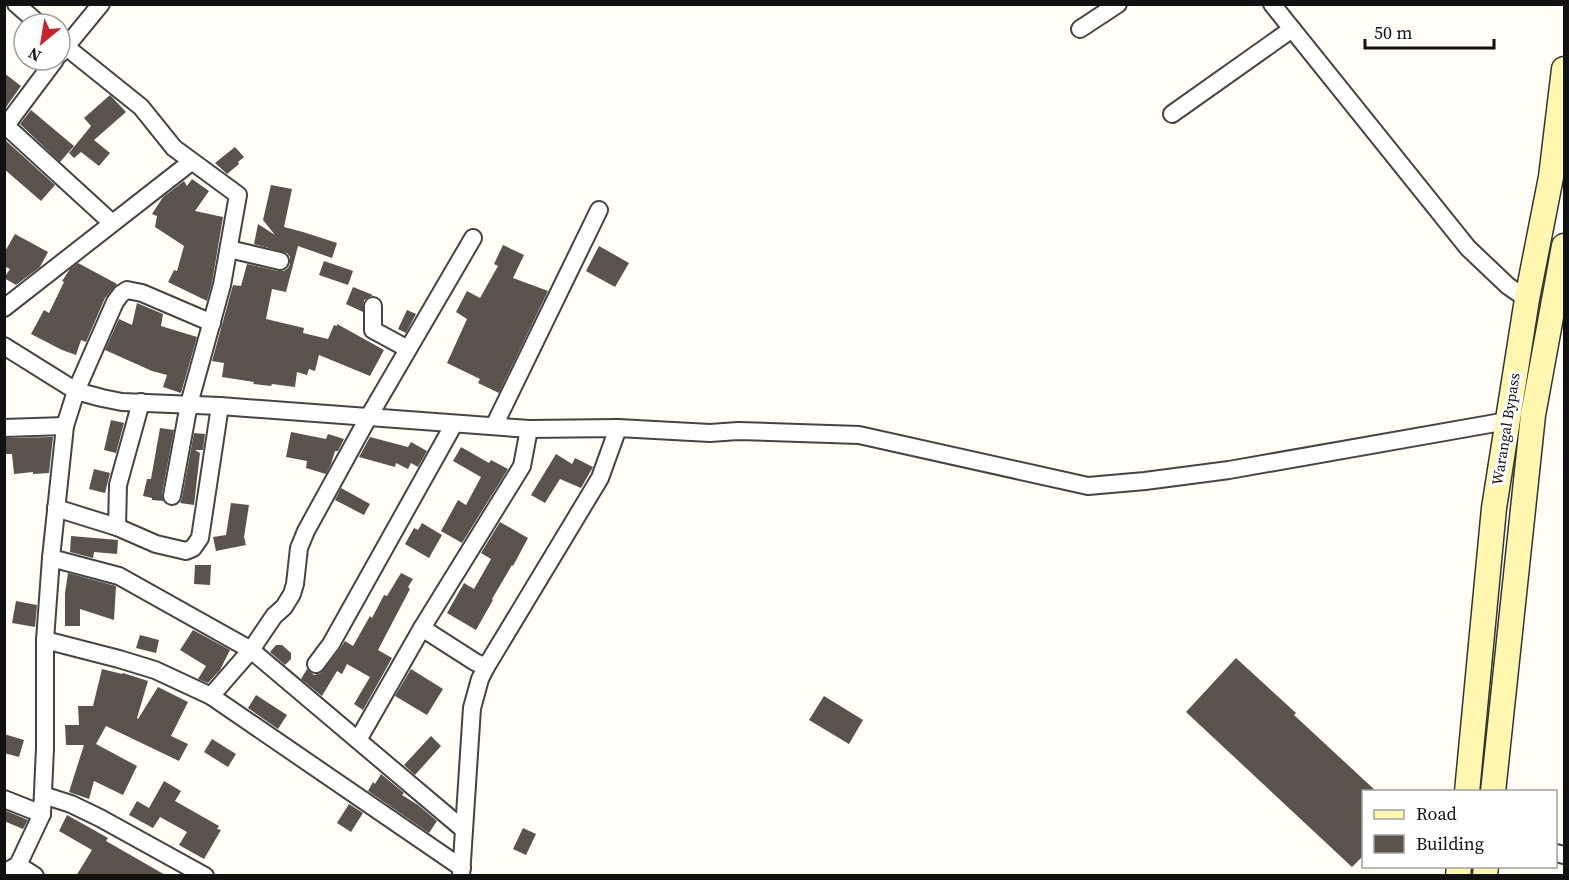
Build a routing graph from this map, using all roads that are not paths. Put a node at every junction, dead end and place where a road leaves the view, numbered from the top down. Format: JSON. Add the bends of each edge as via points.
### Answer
{"nodes":[{"id":1,"x":101,"y":4,"type":"edge"},
{"id":2,"x":1118,"y":4,"type":"edge"},
{"id":3,"x":1272,"y":4,"type":"edge"},
{"id":4,"x":1080,"y":29,"type":"dead end"},
{"id":5,"x":1292,"y":29,"type":"junction"},
{"id":6,"x":72,"y":37,"type":"edge"},
{"id":7,"x":72,"y":58,"type":"edge"},
{"id":8,"x":1564,"y":69,"type":"edge"},
{"id":9,"x":44,"y":72,"type":"edge"},
{"id":10,"x":1172,"y":114,"type":"dead end"},
{"id":11,"x":5,"y":127,"type":"edge"},
{"id":12,"x":191,"y":162,"type":"junction"},
{"id":13,"x":599,"y":210,"type":"dead end"},
{"id":14,"x":112,"y":223,"type":"junction"},
{"id":15,"x":473,"y":238,"type":"dead end"},
{"id":16,"x":1564,"y":246,"type":"edge"},
{"id":17,"x":229,"y":249,"type":"junction"},
{"id":18,"x":280,"y":261,"type":"dead end"},
{"id":19,"x":1527,"y":299,"type":"junction"},
{"id":20,"x":373,"y":306,"type":"dead end"},
{"id":21,"x":4,"y":308,"type":"edge"},
{"id":22,"x":212,"y":323,"type":"junction"},
{"id":23,"x":4,"y":346,"type":"edge"},
{"id":24,"x":408,"y":349,"type":"junction"},
{"id":25,"x":76,"y":391,"type":"junction"},
{"id":26,"x":141,"y":402,"type":"junction"},
{"id":27,"x":189,"y":404,"type":"junction"},
{"id":28,"x":220,"y":406,"type":"junction"},
{"id":29,"x":368,"y":418,"type":"junction"},
{"id":30,"x":1507,"y":421,"type":"junction"},
{"id":31,"x":454,"y":424,"type":"junction"},
{"id":32,"x":65,"y":426,"type":"junction"},
{"id":33,"x":494,"y":426,"type":"junction"},
{"id":34,"x":4,"y":428,"type":"edge"},
{"id":35,"x":618,"y":428,"type":"junction"},
{"id":36,"x":529,"y":429,"type":"junction"},
{"id":37,"x":172,"y":496,"type":"dead end"},
{"id":38,"x":56,"y":508,"type":"junction"},
{"id":39,"x":117,"y":527,"type":"junction"},
{"id":40,"x":51,"y":558,"type":"junction"},
{"id":41,"x":422,"y":628,"type":"junction"},
{"id":42,"x":45,"y":640,"type":"junction"},
{"id":43,"x":251,"y":650,"type":"junction"},
{"id":44,"x":316,"y":664,"type":"dead end"},
{"id":45,"x":486,"y":667,"type":"junction"},
{"id":46,"x":211,"y":696,"type":"junction"},
{"id":47,"x":358,"y":740,"type":"junction"},
{"id":48,"x":1467,"y":790,"type":"edge"},
{"id":49,"x":1494,"y":790,"type":"edge"},
{"id":50,"x":43,"y":795,"type":"junction"},
{"id":51,"x":4,"y":799,"type":"edge"},
{"id":52,"x":42,"y":814,"type":"junction"},
{"id":53,"x":463,"y":829,"type":"junction"},
{"id":54,"x":11,"y":869,"type":"edge"},
{"id":55,"x":462,"y":872,"type":"edge"},
{"id":56,"x":35,"y":876,"type":"edge"},
{"id":57,"x":205,"y":876,"type":"edge"}],
"edges":[{"from":1,"to":6,"type":"street"},
{"from":2,"to":4,"type":"street"},
{"from":3,"to":5,"type":"street"},
{"from":5,"to":10,"type":"street"},
{"from":5,"to":19,"type":"street","via":[[1468,248]]},
{"from":7,"to":12,"type":"street","via":[[141,106],[174,148]]},
{"from":8,"to":19,"type":"main road","name":"Warangal Bypass","via":[[1551,177]]},
{"from":9,"to":11,"type":"street"},
{"from":11,"to":14,"type":"street"},
{"from":12,"to":14,"type":"street"},
{"from":12,"to":17,"type":"street","via":[[238,195]]},
{"from":13,"to":33,"type":"street"},
{"from":14,"to":21,"type":"street"},
{"from":15,"to":24,"type":"street"},
{"from":16,"to":49,"type":"main road","name":"Warangal Bypass","via":[[1533,415]]},
{"from":17,"to":18,"type":"street"},
{"from":17,"to":22,"type":"street"},
{"from":19,"to":30,"type":"main road","name":"Warangal Bypass"},
{"from":20,"to":24,"type":"street","via":[[373,330]]},
{"from":22,"to":25,"type":"street","via":[[127,290],[115,302]]},
{"from":22,"to":27,"type":"street"},
{"from":23,"to":25,"type":"street"},
{"from":24,"to":29,"type":"street"},
{"from":25,"to":26,"type":"street","via":[[102,399]]},
{"from":25,"to":32,"type":"street"},
{"from":26,"to":27,"type":"street"},
{"from":26,"to":39,"type":"street","via":[[118,485]]},
{"from":27,"to":28,"type":"street"},
{"from":27,"to":37,"type":"street"},
{"from":28,"to":29,"type":"street"},
{"from":28,"to":39,"type":"street","via":[[197,544],[186,551],[156,544]]},
{"from":29,"to":31,"type":"street"},
{"from":29,"to":43,"type":"street","via":[[301,542],[292,594]]},
{"from":30,"to":35,"type":"street","via":[[1229,470],[1089,486],[859,435]]},
{"from":30,"to":48,"type":"main road","name":"Warangal Bypass","via":[[1494,508]]},
{"from":31,"to":33,"type":"street"},
{"from":31,"to":44,"type":"street","via":[[331,644]]},
{"from":32,"to":34,"type":"street"},
{"from":32,"to":38,"type":"street"},
{"from":33,"to":36,"type":"street"},
{"from":35,"to":36,"type":"street"},
{"from":35,"to":45,"type":"street","via":[[600,478]]},
{"from":36,"to":41,"type":"street","via":[[522,466]]},
{"from":38,"to":39,"type":"street"},
{"from":38,"to":40,"type":"street"},
{"from":40,"to":42,"type":"street"},
{"from":40,"to":43,"type":"street","via":[[119,576]]},
{"from":41,"to":45,"type":"street"},
{"from":41,"to":47,"type":"street"},
{"from":42,"to":46,"type":"street","via":[[155,670]]},
{"from":42,"to":50,"type":"street"},
{"from":43,"to":46,"type":"street"},
{"from":43,"to":47,"type":"street"},
{"from":45,"to":53,"type":"street","via":[[472,708]]},
{"from":46,"to":55,"type":"street"},
{"from":47,"to":53,"type":"street"},
{"from":50,"to":52,"type":"street"},
{"from":50,"to":57,"type":"street","via":[[100,818]]},
{"from":51,"to":52,"type":"street"},
{"from":52,"to":54,"type":"street"},
{"from":53,"to":55,"type":"street"},
{"from":54,"to":56,"type":"street"}]}
